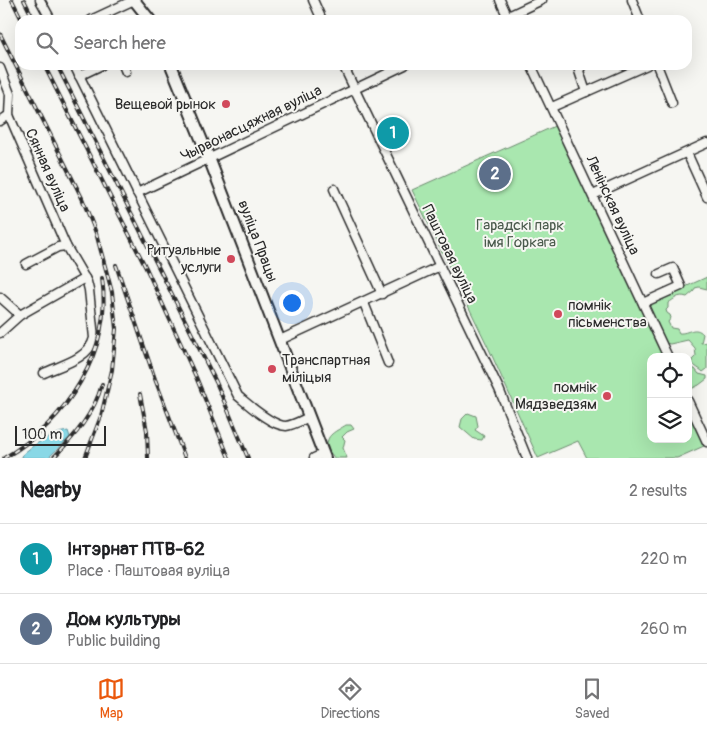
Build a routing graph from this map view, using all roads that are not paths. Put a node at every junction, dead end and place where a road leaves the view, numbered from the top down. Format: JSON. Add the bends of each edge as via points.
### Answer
{"nodes":[{"id":1,"x":40,"y":0,"type":"edge"},
{"id":2,"x":134,"y":0,"type":"edge"},
{"id":3,"x":313,"y":0,"type":"edge"},
{"id":4,"x":500,"y":0,"type":"edge"},
{"id":5,"x":542,"y":0,"type":"edge"},
{"id":6,"x":632,"y":0,"type":"edge"},
{"id":7,"x":48,"y":15,"type":"edge"},
{"id":8,"x":102,"y":15,"type":"edge"},
{"id":9,"x":146,"y":15,"type":"edge"},
{"id":10,"x":320,"y":15,"type":"edge"},
{"id":11,"x":505,"y":15,"type":"edge"},
{"id":12,"x":514,"y":15,"type":"edge"},
{"id":13,"x":638,"y":15,"type":"edge"},
{"id":14,"x":0,"y":68,"type":"edge"},
{"id":15,"x":76,"y":70,"type":"edge"},
{"id":16,"x":92,"y":70,"type":"edge"},
{"id":17,"x":173,"y":70,"type":"edge"},
{"id":18,"x":345,"y":70,"type":"edge"},
{"id":19,"x":394,"y":70,"type":"edge"},
{"id":20,"x":534,"y":70,"type":"edge"},
{"id":21,"x":580,"y":70,"type":"edge"},
{"id":22,"x":635,"y":70,"type":"edge"},
{"id":23,"x":660,"y":70,"type":"edge"},
{"id":24,"x":79,"y":76,"type":"junction"},
{"id":25,"x":354,"y":89,"type":"junction"},
{"id":26,"x":586,"y":92,"type":"junction"},
{"id":27,"x":672,"y":102,"type":"dead end"},
{"id":28,"x":552,"y":107,"type":"junction"},
{"id":29,"x":9,"y":115,"type":"junction"},
{"id":30,"x":0,"y":121,"type":"edge"},
{"id":31,"x":707,"y":143,"type":"edge"},
{"id":32,"x":687,"y":152,"type":"junction"},
{"id":33,"x":209,"y":158,"type":"junction"},
{"id":34,"x":334,"y":189,"type":"dead end"},
{"id":35,"x":136,"y":193,"type":"junction"},
{"id":36,"x":593,"y":195,"type":"junction"},
{"id":37,"x":707,"y":197,"type":"edge"},
{"id":38,"x":66,"y":246,"type":"junction"},
{"id":39,"x":26,"y":264,"type":"dead end"},
{"id":40,"x":440,"y":266,"type":"junction"},
{"id":41,"x":660,"y":274,"type":"dead end"},
{"id":42,"x":84,"y":278,"type":"junction"},
{"id":43,"x":382,"y":294,"type":"junction"},
{"id":44,"x":0,"y":297,"type":"edge"},
{"id":45,"x":364,"y":303,"type":"junction"},
{"id":46,"x":643,"y":303,"type":"junction"},
{"id":47,"x":20,"y":316,"type":"junction"},
{"id":48,"x":0,"y":332,"type":"edge"},
{"id":49,"x":280,"y":340,"type":"junction"},
{"id":50,"x":666,"y":353,"type":"edge"},
{"id":51,"x":388,"y":363,"type":"dead end"},
{"id":52,"x":44,"y":373,"type":"dead end"},
{"id":53,"x":692,"y":410,"type":"edge"},
{"id":54,"x":309,"y":417,"type":"junction"},
{"id":55,"x":707,"y":442,"type":"edge"},
{"id":56,"x":321,"y":457,"type":"edge"},
{"id":57,"x":527,"y":458,"type":"edge"}],
"edges":[{"from":1,"to":7,"type":"street"},
{"from":2,"to":8,"type":"street"},
{"from":2,"to":9,"type":"main road"},
{"from":3,"to":10,"type":"street"},
{"from":4,"to":11,"type":"street"},
{"from":5,"to":12,"type":"street"},
{"from":6,"to":13,"type":"street"},
{"from":14,"to":29,"type":"street","name":"Сянная вуліца","via":[[10,94]]},
{"from":15,"to":24,"type":"street"},
{"from":16,"to":24,"type":"street"},
{"from":17,"to":33,"type":"main road","name":"вуліца Працы"},
{"from":18,"to":25,"type":"street","name":"Паштовая вуліца"},
{"from":19,"to":25,"type":"street","name":"Чырвонасцяжная вуліца"},
{"from":20,"to":28,"type":"street","name":"Ленінская вуліца"},
{"from":21,"to":26,"type":"street"},
{"from":22,"to":26,"type":"street"},
{"from":23,"to":27,"type":"street"},
{"from":24,"to":35,"type":"street"},
{"from":25,"to":33,"type":"street","name":"Чырвонасцяжная вуліца"},
{"from":25,"to":40,"type":"street","name":"Паштовая вуліца"},
{"from":26,"to":28,"type":"street"},
{"from":28,"to":36,"type":"street","name":"Ленінская вуліца"},
{"from":29,"to":30,"type":"street"},
{"from":29,"to":38,"type":"street","name":"Сянная вуліца"},
{"from":31,"to":32,"type":"street"},
{"from":32,"to":36,"type":"street"},
{"from":32,"to":37,"type":"street"},
{"from":33,"to":35,"type":"street","name":"Чырвонасцяжная вуліца"},
{"from":33,"to":49,"type":"main road","name":"вуліца Працы"},
{"from":34,"to":43,"type":"street"},
{"from":35,"to":54,"type":"street","via":[[238,396],[279,425],[292,425]]},
{"from":36,"to":46,"type":"street","name":"Ленінская вуліца"},
{"from":38,"to":39,"type":"street"},
{"from":38,"to":42,"type":"street","name":"Сянная вуліца"},
{"from":40,"to":43,"type":"street"},
{"from":40,"to":57,"type":"street","name":"Паштовая вуліца","via":[[500,390]]},
{"from":41,"to":46,"type":"street","via":[[673,268],[681,286]]},
{"from":42,"to":47,"type":"street"},
{"from":42,"to":52,"type":"street","name":"Сянная вуліца","via":[[89,290],[92,345],[85,354]]},
{"from":43,"to":45,"type":"street"},
{"from":44,"to":47,"type":"street"},
{"from":45,"to":49,"type":"street"},
{"from":45,"to":51,"type":"street"},
{"from":46,"to":50,"type":"street","name":"Ленінская вуліца"},
{"from":47,"to":48,"type":"street"},
{"from":49,"to":54,"type":"main road","name":"вуліца Працы"},
{"from":53,"to":55,"type":"street"},
{"from":54,"to":56,"type":"main road","name":"вуліца Працы"}]}
